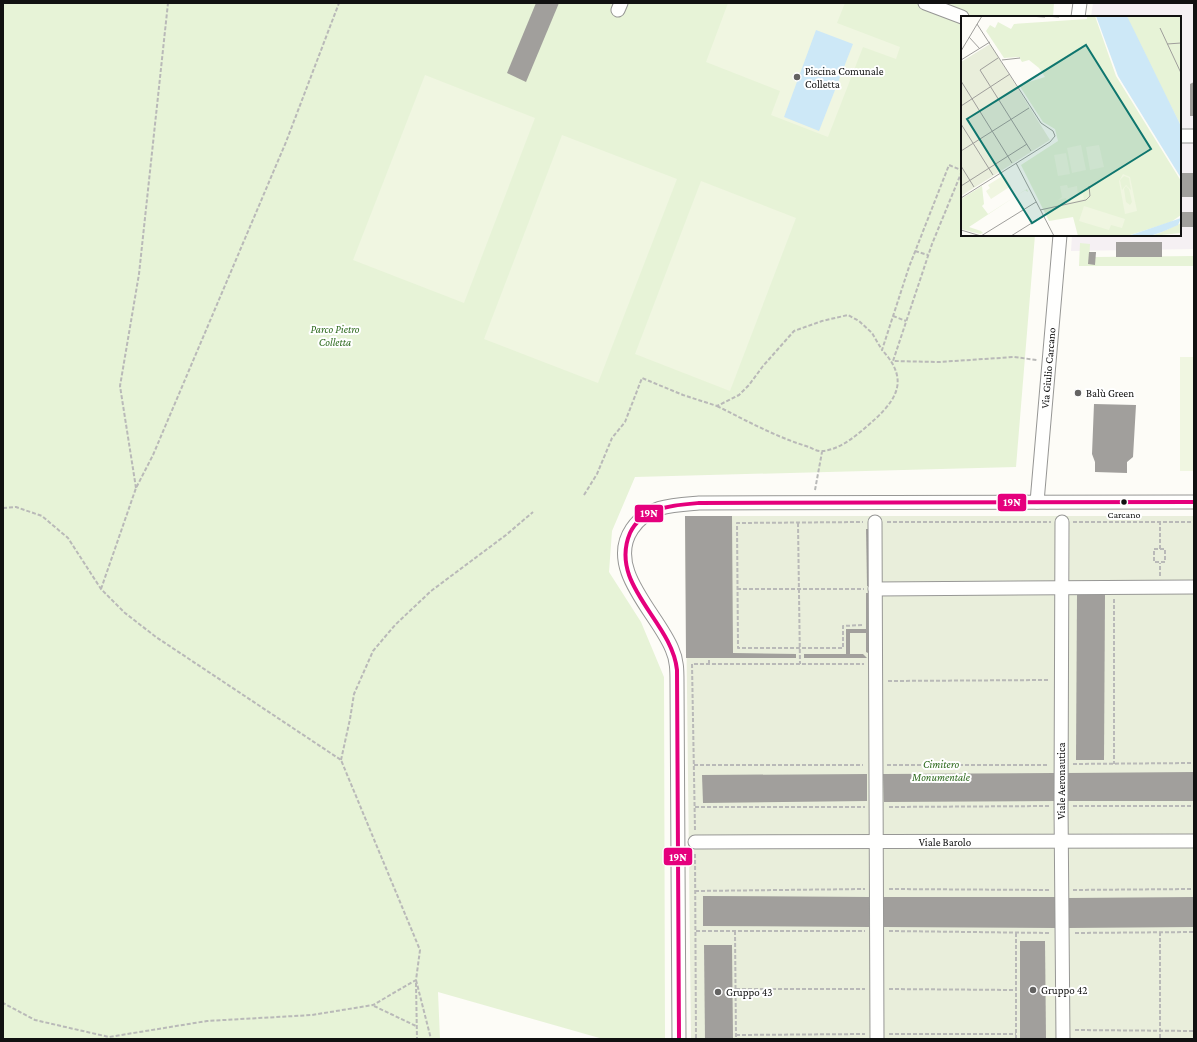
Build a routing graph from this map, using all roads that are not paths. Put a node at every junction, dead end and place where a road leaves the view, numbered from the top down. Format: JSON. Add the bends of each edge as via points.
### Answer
{"nodes":[{"id":1,"x":925,"y":3,"type":"edge"},
{"id":2,"x":1080,"y":3,"type":"edge"},
{"id":3,"x":1078,"y":16,"type":"edge"},
{"id":4,"x":961,"y":17,"type":"edge"},
{"id":5,"x":1181,"y":136,"type":"edge"},
{"id":6,"x":1194,"y":136,"type":"edge"},
{"id":7,"x":1060,"y":236,"type":"edge"},
{"id":8,"x":1037,"y":502,"type":"junction"},
{"id":9,"x":1194,"y":502,"type":"edge"},
{"id":10,"x":875,"y":522,"type":"road end"},
{"id":11,"x":1062,"y":522,"type":"road end"},
{"id":12,"x":1061,"y":587,"type":"junction"},
{"id":13,"x":1194,"y":587,"type":"edge"},
{"id":14,"x":875,"y":589,"type":"junction"},
{"id":15,"x":1194,"y":841,"type":"edge"},
{"id":16,"x":695,"y":842,"type":"dead end"},
{"id":17,"x":1062,"y":842,"type":"junction"},
{"id":18,"x":876,"y":843,"type":"junction"},
{"id":19,"x":1063,"y":1035,"type":"edge"},
{"id":20,"x":679,"y":1039,"type":"edge"},
{"id":21,"x":877,"y":1039,"type":"edge"}],
"edges":[{"from":1,"to":4,"type":"street"},
{"from":2,"to":3,"type":"street"},
{"from":5,"to":6,"type":"street"},
{"from":7,"to":8,"type":"street","name":"Via Giulio Carcano"},
{"from":8,"to":9,"type":"street"},
{"from":8,"to":20,"type":"street","via":[[699,503],[670,505],[645,514],[635,524],[624,547],[627,572],[668,639],[676,660]]},
{"from":10,"to":14,"type":"street"},
{"from":11,"to":12,"type":"street","name":"Viale Aeronautica"},
{"from":12,"to":13,"type":"street"},
{"from":12,"to":14,"type":"street"},
{"from":12,"to":17,"type":"street","name":"Viale Aeronautica"},
{"from":14,"to":18,"type":"street"},
{"from":15,"to":17,"type":"street","name":"Viale Barolo"},
{"from":16,"to":18,"type":"street","name":"Viale Barolo"},
{"from":17,"to":18,"type":"street","name":"Viale Barolo"},
{"from":17,"to":19,"type":"street","name":"Viale Aeronautica"},
{"from":18,"to":21,"type":"street"}]}
